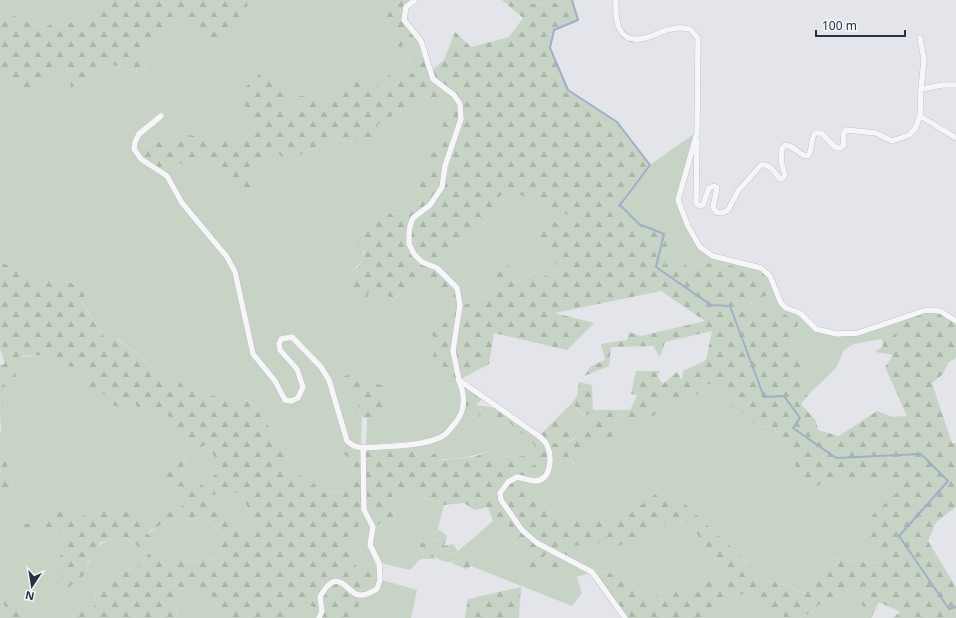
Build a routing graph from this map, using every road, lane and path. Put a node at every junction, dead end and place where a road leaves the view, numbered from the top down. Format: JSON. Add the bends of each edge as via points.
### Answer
{"nodes":[{"id":1,"x":415,"y":0,"type":"edge"},
{"id":2,"x":616,"y":0,"type":"edge"},
{"id":3,"x":920,"y":38,"type":"dead end"},
{"id":4,"x":956,"y":85,"type":"edge"},
{"id":5,"x":921,"y":89,"type":"junction"},
{"id":6,"x":161,"y":116,"type":"dead end"},
{"id":7,"x":920,"y":116,"type":"junction"},
{"id":8,"x":697,"y":133,"type":"junction"},
{"id":9,"x":956,"y":138,"type":"edge"},
{"id":10,"x":956,"y":321,"type":"edge"},
{"id":11,"x":459,"y":380,"type":"junction"},
{"id":12,"x":363,"y":448,"type":"junction"},
{"id":13,"x":320,"y":618,"type":"edge"},
{"id":14,"x":625,"y":618,"type":"edge"}],
"edges":[{"from":1,"to":11,"type":"street","via":[[406,7],[404,20],[421,40],[434,79],[454,95],[460,104],[462,119],[445,166],[442,187],[430,206],[413,218],[409,244],[422,262],[437,268],[457,288],[460,305],[453,351]]},
{"from":2,"to":8,"type":"street","via":[[615,20],[618,29],[628,37],[645,39],[658,32],[678,28],[690,29],[695,33],[699,42],[696,73]]},
{"from":3,"to":5,"type":"street","via":[[924,59]]},
{"from":4,"to":5,"type":"street"},
{"from":5,"to":7,"type":"street"},
{"from":6,"to":12,"type":"street","via":[[139,134],[134,150],[141,159],[167,176],[182,203],[227,257],[235,272],[253,354],[275,381],[285,400],[291,402],[298,398],[303,387],[297,369],[280,350],[279,344],[281,339],[292,337],[321,366],[329,380],[347,442]]},
{"from":7,"to":8,"type":"street","via":[[909,135],[892,141],[876,133],[846,130],[843,134],[844,145],[840,148],[831,145],[821,133],[815,133],[812,137],[812,151],[808,156],[803,156],[792,146],[786,145],[782,148],[781,161],[785,175],[783,178],[780,179],[770,166],[761,165],[738,191],[728,210],[722,213],[716,212],[713,207],[718,188],[714,186],[710,188],[703,205],[696,203]]},
{"from":7,"to":9,"type":"street"},
{"from":8,"to":10,"type":"street","via":[[678,200],[700,247],[714,256],[761,268],[770,276],[780,303],[800,313],[816,329],[837,334],[858,333],[926,310],[940,310]]},
{"from":11,"to":12,"type":"street","via":[[464,392],[464,404],[458,418],[444,435],[427,442]]},
{"from":11,"to":14,"type":"street","via":[[546,443],[550,459],[548,472],[537,481],[517,477],[508,482],[500,493],[501,500],[522,530],[537,543],[592,572]]},
{"from":12,"to":13,"type":"street","via":[[364,510],[373,527],[370,545],[379,563],[380,580],[377,589],[365,596],[357,595],[340,582],[330,585],[320,597]]}]}
